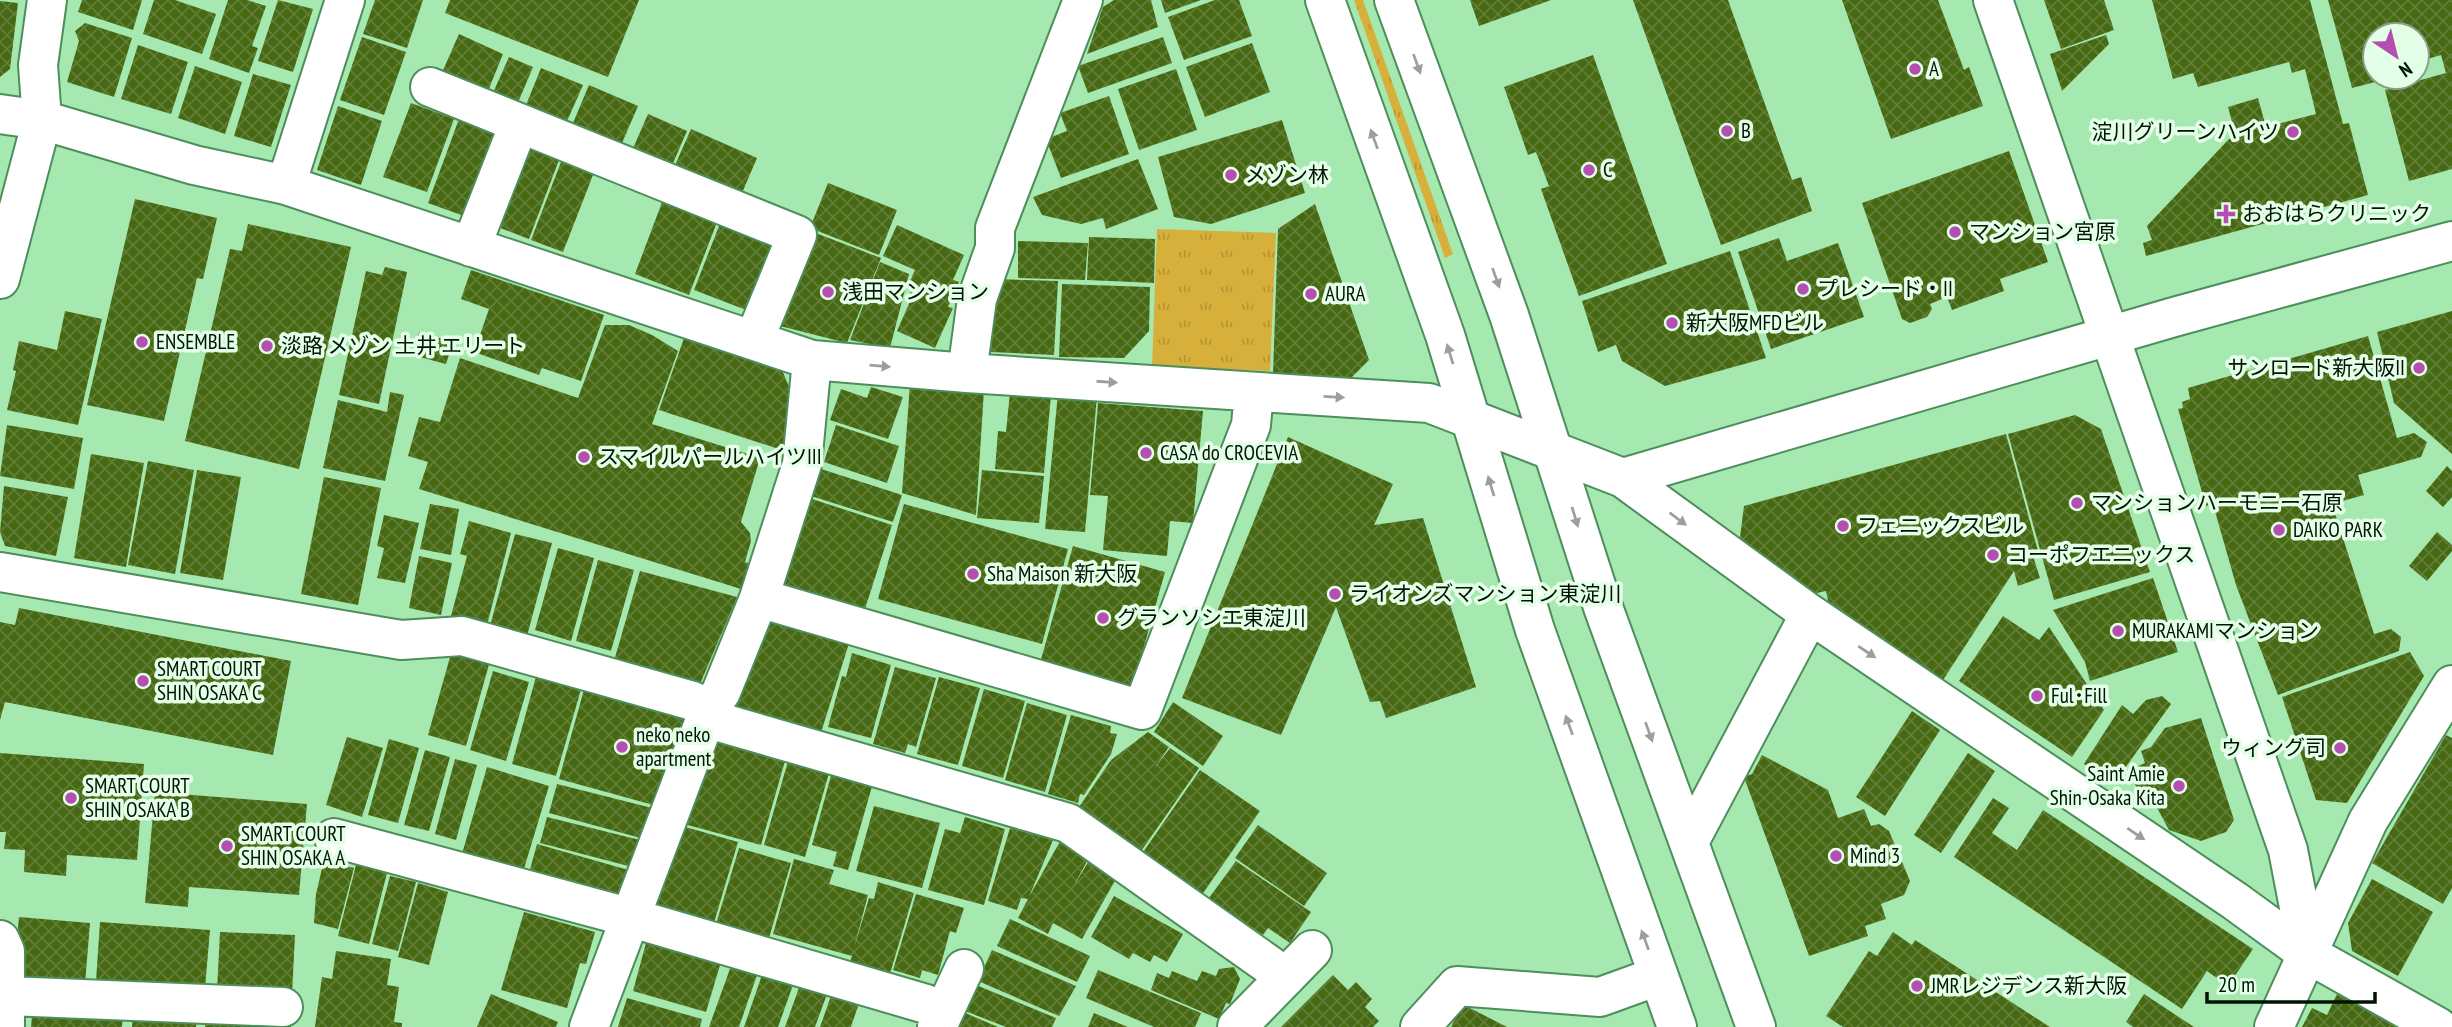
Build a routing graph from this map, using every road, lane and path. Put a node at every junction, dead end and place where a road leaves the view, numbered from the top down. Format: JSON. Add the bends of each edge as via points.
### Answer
{"nodes":[{"id":1,"x":47,"y":0,"type":"edge"},
{"id":2,"x":345,"y":0,"type":"edge"},
{"id":3,"x":1325,"y":0,"type":"edge"},
{"id":4,"x":1394,"y":0,"type":"edge"},
{"id":5,"x":1993,"y":0,"type":"edge"},
{"id":6,"x":1078,"y":2,"type":"edge"},
{"id":7,"x":430,"y":87,"type":"dead end"},
{"id":8,"x":0,"y":114,"type":"edge"},
{"id":9,"x":41,"y":120,"type":"junction"},
{"id":10,"x":519,"y":124,"type":"junction"},
{"id":11,"x":286,"y":185,"type":"junction"},
{"id":12,"x":2452,"y":241,"type":"edge"},
{"id":13,"x":471,"y":247,"type":"junction"},
{"id":14,"x":0,"y":279,"type":"edge"},
{"id":15,"x":2110,"y":336,"type":"junction"},
{"id":16,"x":754,"y":340,"type":"junction"},
{"id":17,"x":812,"y":360,"type":"junction"},
{"id":18,"x":967,"y":373,"type":"junction"},
{"id":19,"x":1254,"y":392,"type":"junction"},
{"id":20,"x":1470,"y":419,"type":"junction"},
{"id":21,"x":1556,"y":452,"type":"junction"},
{"id":22,"x":1623,"y":478,"type":"junction"},
{"id":23,"x":0,"y":572,"type":"edge"},
{"id":24,"x":759,"y":598,"type":"junction"},
{"id":25,"x":1810,"y":614,"type":"junction"},
{"id":26,"x":2452,"y":685,"type":"edge"},
{"id":27,"x":708,"y":712,"type":"junction"},
{"id":28,"x":334,"y":838,"type":"dead end"},
{"id":29,"x":1689,"y":842,"type":"junction"},
{"id":30,"x":632,"y":918,"type":"junction"},
{"id":31,"x":0,"y":940,"type":"edge"},
{"id":32,"x":2308,"y":954,"type":"junction"},
{"id":33,"x":964,"y":970,"type":"dead end"},
{"id":34,"x":1658,"y":976,"type":"junction"},
{"id":35,"x":283,"y":1007,"type":"dead end"},
{"id":36,"x":6,"y":1012,"type":"edge"},
{"id":37,"x":938,"y":1025,"type":"edge"},
{"id":38,"x":589,"y":1027,"type":"edge"},
{"id":39,"x":1237,"y":1027,"type":"edge"},
{"id":40,"x":1420,"y":1027,"type":"edge"},
{"id":41,"x":1676,"y":1027,"type":"edge"},
{"id":42,"x":1756,"y":1027,"type":"edge"},
{"id":43,"x":2274,"y":1027,"type":"edge"},
{"id":44,"x":2438,"y":1027,"type":"edge"}],
"edges":[{"from":1,"to":9,"type":"street","via":[[38,65]]},
{"from":2,"to":11,"type":"street"},
{"from":20,"to":3,"type":"street","one_way":true,"via":[[1445,335]]},
{"from":4,"to":21,"type":"street","one_way":true},
{"from":5,"to":15,"type":"street"},
{"from":6,"to":18,"type":"street","via":[[995,228],[995,248],[977,299]]},
{"from":7,"to":10,"type":"street"},
{"from":8,"to":9,"type":"street"},
{"from":9,"to":11,"type":"street","via":[[194,165]]},
{"from":9,"to":14,"type":"street"},
{"from":10,"to":13,"type":"street"},
{"from":10,"to":16,"type":"street","via":[[797,235]]},
{"from":11,"to":13,"type":"street"},
{"from":12,"to":15,"type":"street"},
{"from":13,"to":16,"type":"street"},
{"from":15,"to":22,"type":"street"},
{"from":15,"to":32,"type":"street","via":[[2288,850]]},
{"from":16,"to":17,"type":"street"},
{"from":17,"to":18,"type":"street","one_way":true},
{"from":17,"to":24,"type":"street","via":[[802,464]]},
{"from":18,"to":19,"type":"street","one_way":true},
{"from":19,"to":20,"type":"street","one_way":true,"via":[[1429,403]]},
{"from":19,"to":24,"type":"street","via":[[1251,425],[1142,710]]},
{"from":20,"to":21,"type":"street"},
{"from":34,"to":20,"type":"street","one_way":true,"via":[[1535,630]]},
{"from":21,"to":22,"type":"street"},
{"from":21,"to":29,"type":"street","one_way":true,"via":[[1603,607]]},
{"from":22,"to":25,"type":"street","one_way":true},
{"from":23,"to":27,"type":"street","via":[[401,640],[462,636],[693,701]]},
{"from":24,"to":27,"type":"street"},
{"from":25,"to":29,"type":"street"},
{"from":25,"to":32,"type":"street","one_way":true},
{"from":26,"to":32,"type":"street","via":[[2368,821]]},
{"from":27,"to":30,"type":"street"},
{"from":27,"to":39,"type":"street","via":[[719,722],[1068,822],[1299,964]]},
{"from":28,"to":30,"type":"street"},
{"from":29,"to":42,"type":"street"},
{"from":30,"to":37,"type":"street","via":[[926,1004],[934,1009]]},
{"from":30,"to":38,"type":"street"},
{"from":31,"to":36,"type":"street","via":[[5,951]]},
{"from":32,"to":43,"type":"street"},
{"from":32,"to":44,"type":"street"},
{"from":33,"to":37,"type":"street"},
{"from":34,"to":40,"type":"street","via":[[1600,997],[1457,986]]},
{"from":34,"to":41,"type":"street"},
{"from":35,"to":36,"type":"street"}]}
